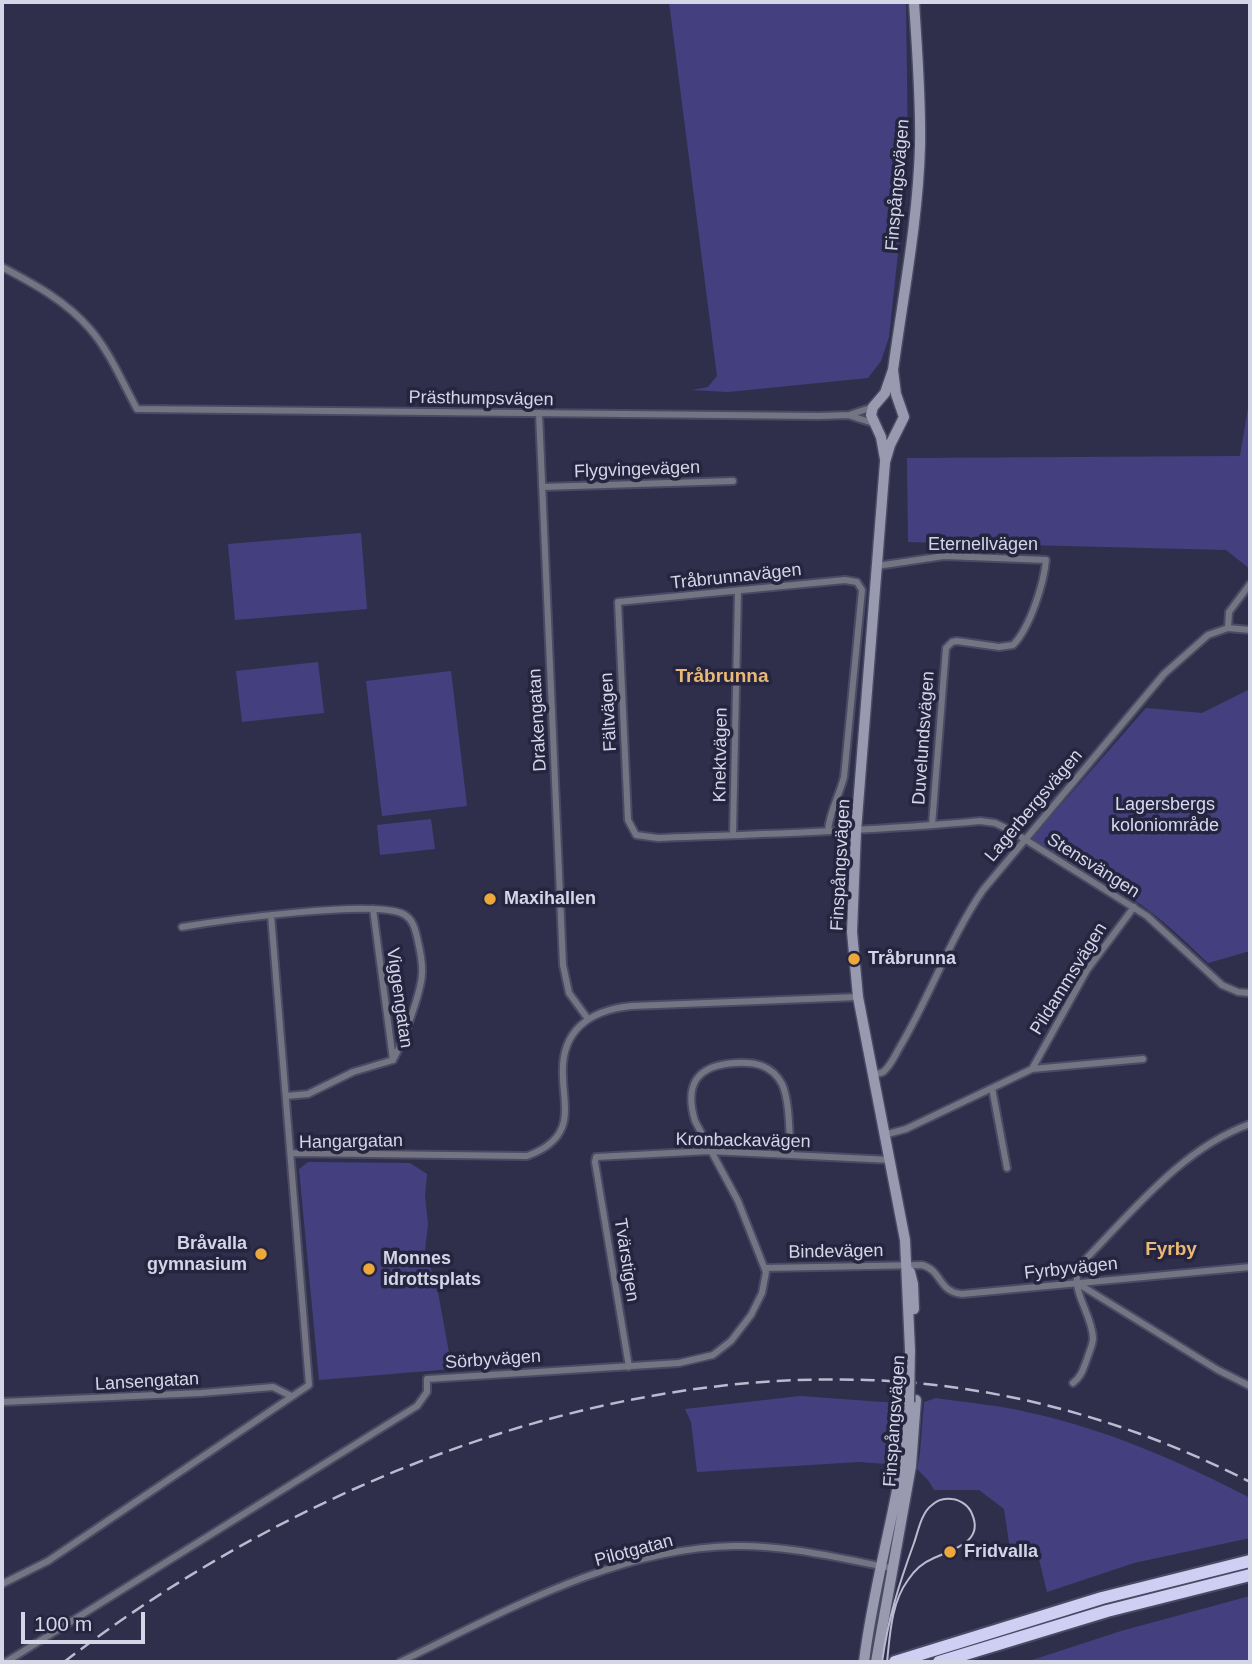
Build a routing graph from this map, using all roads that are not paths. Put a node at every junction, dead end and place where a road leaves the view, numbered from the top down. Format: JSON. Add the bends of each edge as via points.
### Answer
{"nodes":[{"id":1,"x":914,"y":2,"type":"edge"},
{"id":2,"x":2,"y":267,"type":"edge"},
{"id":3,"x":893,"y":370,"type":"junction"},
{"id":4,"x":876,"y":404,"type":"junction"},
{"id":5,"x":900,"y":405,"type":"junction"},
{"id":6,"x":539,"y":413,"type":"junction"},
{"id":7,"x":849,"y":415,"type":"junction"},
{"id":8,"x":875,"y":426,"type":"junction"},
{"id":9,"x":898,"y":428,"type":"junction"},
{"id":10,"x":885,"y":462,"type":"junction"},
{"id":11,"x":733,"y":481,"type":"dead end"},
{"id":12,"x":542,"y":487,"type":"junction"},
{"id":13,"x":1046,"y":559,"type":"joint"},
{"id":14,"x":877,"y":566,"type":"junction"},
{"id":15,"x":1250,"y":584,"type":"edge"},
{"id":16,"x":738,"y":591,"type":"junction"},
{"id":17,"x":618,"y":602,"type":"joint"},
{"id":18,"x":1228,"y":628,"type":"junction"},
{"id":19,"x":1250,"y":630,"type":"edge"},
{"id":20,"x":628,"y":820,"type":"joint"},
{"id":21,"x":932,"y":825,"type":"junction"},
{"id":22,"x":828,"y":830,"type":"junction"},
{"id":23,"x":856,"y":831,"type":"junction"},
{"id":24,"x":733,"y":835,"type":"junction"},
{"id":25,"x":1024,"y":839,"type":"junction"},
{"id":26,"x":1134,"y":907,"type":"junction"},
{"id":27,"x":373,"y":909,"type":"junction"},
{"id":28,"x":271,"y":915,"type":"junction"},
{"id":29,"x":182,"y":927,"type":"dead end"},
{"id":30,"x":1250,"y":993,"type":"edge"},
{"id":31,"x":858,"y":997,"type":"junction"},
{"id":32,"x":589,"y":1019,"type":"junction"},
{"id":33,"x":1143,"y":1059,"type":"dead end"},
{"id":34,"x":393,"y":1060,"type":"junction"},
{"id":35,"x":1032,"y":1069,"type":"junction"},
{"id":36,"x":872,"y":1074,"type":"junction"},
{"id":37,"x":992,"y":1088,"type":"junction"},
{"id":38,"x":286,"y":1096,"type":"junction"},
{"id":39,"x":1250,"y":1124,"type":"edge"},
{"id":40,"x":884,"y":1135,"type":"junction"},
{"id":41,"x":710,"y":1151,"type":"junction"},
{"id":42,"x":292,"y":1153,"type":"junction"},
{"id":43,"x":791,"y":1155,"type":"junction"},
{"id":44,"x":596,"y":1157,"type":"joint"},
{"id":45,"x":890,"y":1160,"type":"junction"},
{"id":46,"x":1007,"y":1168,"type":"dead end"},
{"id":47,"x":907,"y":1265,"type":"junction"},
{"id":48,"x":1250,"y":1267,"type":"edge"},
{"id":49,"x":765,"y":1268,"type":"junction"},
{"id":50,"x":1075,"y":1282,"type":"junction"},
{"id":51,"x":629,"y":1367,"type":"junction"},
{"id":52,"x":1073,"y":1383,"type":"dead end"},
{"id":53,"x":1250,"y":1386,"type":"edge"},
{"id":54,"x":292,"y":1396,"type":"junction"},
{"id":55,"x":912,"y":1401,"type":"junction"},
{"id":56,"x":2,"y":1402,"type":"edge"},
{"id":57,"x":1250,"y":1561,"type":"edge"},
{"id":58,"x":880,"y":1565,"type":"junction"},
{"id":59,"x":891,"y":1568,"type":"junction"},
{"id":60,"x":1250,"y":1575,"type":"edge"},
{"id":61,"x":2,"y":1584,"type":"edge"},
{"id":62,"x":6,"y":1662,"type":"edge"},
{"id":63,"x":400,"y":1662,"type":"edge"},
{"id":64,"x":864,"y":1662,"type":"edge"},
{"id":65,"x":876,"y":1662,"type":"edge"},
{"id":66,"x":895,"y":1662,"type":"edge"},
{"id":67,"x":939,"y":1662,"type":"edge"}],
"edges":[{"from":1,"to":3,"type":"main road","name":"Finspångsvägen","via":[[920,148]]},
{"from":2,"to":6,"type":"street","name":"Prästhumpsvägen","via":[[39,286],[91,330],[137,409]]},
{"from":3,"to":4,"type":"main road","name":"Finspångsvägen"},
{"from":3,"to":5,"type":"main road","name":"Finspångsvägen"},
{"from":4,"to":5,"type":"main road","via":[[888,399]]},
{"from":4,"to":7,"type":"street","name":"Prästhumpsvägen"},
{"from":4,"to":8,"type":"main road","name":"Finspångsvägen","via":[[871,415]]},
{"from":5,"to":9,"type":"main road","name":"Finspångsvägen","via":[[904,417]]},
{"from":6,"to":7,"type":"street","name":"Prästhumpsvägen"},
{"from":6,"to":12,"type":"street","name":"Drakengatan"},
{"from":7,"to":8,"type":"street","name":"Prästhumpsvägen"},
{"from":8,"to":9,"type":"main road","via":[[886,432]]},
{"from":8,"to":10,"type":"main road","name":"Finspångsvägen"},
{"from":9,"to":10,"type":"main road","name":"Finspångsvägen"},
{"from":10,"to":14,"type":"main road","name":"Finspångsvägen"},
{"from":11,"to":12,"type":"street","name":"Flygvingevägen"},
{"from":12,"to":32,"type":"street","name":"Drakengatan","via":[[563,965],[569,993]]},
{"from":13,"to":14,"type":"street","name":"Eternellvägen","via":[[944,556]]},
{"from":13,"to":21,"type":"street","name":"Duvelundsvägen","via":[[1040,590],[1013,645],[957,641],[946,648]]},
{"from":14,"to":23,"type":"main road","name":"Finspångsvägen"},
{"from":15,"to":18,"type":"street","via":[[1229,612]]},
{"from":16,"to":17,"type":"street","name":"Tråbrunnavägen"},
{"from":16,"to":22,"type":"street","name":"Tråbrunnavägen","via":[[845,580],[857,582],[862,590],[844,777]]},
{"from":16,"to":24,"type":"street","name":"Knektvägen"},
{"from":17,"to":20,"type":"street","name":"Fältvägen"},
{"from":18,"to":19,"type":"street"},
{"from":18,"to":25,"type":"street","name":"Lagerbergsvägen","via":[[1201,640],[1164,674]]},
{"from":20,"to":24,"type":"street","name":"Stensvängen","via":[[636,835]]},
{"from":21,"to":23,"type":"street","name":"Stensvängen"},
{"from":21,"to":25,"type":"street","name":"Stensvängen","via":[[987,821]]},
{"from":22,"to":23,"type":"street","name":"Stensvängen"},
{"from":22,"to":24,"type":"street","name":"Stensvängen"},
{"from":23,"to":31,"type":"main road","name":"Finspångsvägen","via":[[852,932]]},
{"from":25,"to":26,"type":"street","name":"Stensvängen"},
{"from":25,"to":36,"type":"street","name":"Lagerbergsvägen","via":[[965,917],[924,1005],[890,1062],[882,1072]]},
{"from":26,"to":30,"type":"street","name":"Stensvängen","via":[[1222,985]]},
{"from":26,"to":35,"type":"street","name":"Pildammsvägen","via":[[1087,970]]},
{"from":27,"to":28,"type":"street"},
{"from":27,"to":34,"type":"street","name":"Viggengatan"},
{"from":27,"to":34,"type":"street","via":[[407,916],[415,927],[422,958],[420,988]]},
{"from":28,"to":29,"type":"street"},
{"from":28,"to":38,"type":"street"},
{"from":31,"to":32,"type":"street","via":[[621,1007]]},
{"from":31,"to":36,"type":"main road","name":"Finspångsvägen"},
{"from":32,"to":42,"type":"street","name":"Hangargatan","via":[[570,1038],[563,1056],[564,1122],[557,1136],[539,1152],[514,1157]]},
{"from":33,"to":35,"type":"street"},
{"from":34,"to":38,"type":"street","name":"Viggengatan","via":[[353,1072],[308,1094]]},
{"from":35,"to":37,"type":"street"},
{"from":36,"to":40,"type":"main road","name":"Finspångsvägen"},
{"from":37,"to":40,"type":"street"},
{"from":37,"to":46,"type":"street"},
{"from":38,"to":42,"type":"street"},
{"from":39,"to":50,"type":"street","via":[[1222,1136],[1153,1190],[1081,1264]]},
{"from":40,"to":45,"type":"main road","name":"Finspångsvägen"},
{"from":41,"to":43,"type":"street","name":"Kronbackavägen"},
{"from":41,"to":43,"type":"street","via":[[691,1110],[691,1090],[701,1074],[715,1065],[752,1062],[772,1071],[784,1089]]},
{"from":41,"to":44,"type":"street","name":"Kronbackavägen"},
{"from":41,"to":49,"type":"street","via":[[738,1201]]},
{"from":42,"to":54,"type":"street","name":"Hangargatan","via":[[309,1385]]},
{"from":43,"to":45,"type":"street","name":"Kronbackavägen"},
{"from":44,"to":51,"type":"street","name":"Tvärstigen"},
{"from":45,"to":47,"type":"main road","name":"Finspångsvägen"},
{"from":47,"to":49,"type":"street","name":"Bindevägen"},
{"from":47,"to":50,"type":"street","name":"Fyrbyvägen","via":[[930,1268],[946,1289],[956,1293]]},
{"from":47,"to":55,"type":"main road","name":"Finspångsvägen","bridge":true},
{"from":48,"to":50,"type":"street","name":"Fyrbyvägen"},
{"from":49,"to":51,"type":"street","name":"Sörbyvägen","via":[[762,1293],[751,1315],[723,1349],[692,1361]]},
{"from":50,"to":52,"type":"street","via":[[1093,1335],[1081,1376]]},
{"from":50,"to":53,"type":"street"},
{"from":51,"to":62,"type":"street","name":"Sörbyvägen","via":[[427,1379],[427,1392],[417,1406]]},
{"from":54,"to":56,"type":"street","name":"Lansengatan","via":[[273,1387]]},
{"from":54,"to":61,"type":"street","name":"Hangargatan","via":[[48,1562]]},
{"from":55,"to":58,"type":"main road","name":"Finspångsvägen"},
{"from":55,"to":59,"type":"main road","name":"Finspångsvägen","via":[[911,1466]]},
{"from":57,"to":66,"type":"highway","via":[[1102,1598]]},
{"from":58,"to":59,"type":"street","name":"Pilotgatan"},
{"from":58,"to":63,"type":"street","name":"Pilotgatan","via":[[751,1546],[666,1555],[533,1599]]},
{"from":58,"to":64,"type":"main road","name":"Finspångsvägen"},
{"from":59,"to":65,"type":"main road","name":"Finspångsvägen"},
{"from":60,"to":67,"type":"highway","via":[[1107,1611]]}]}
